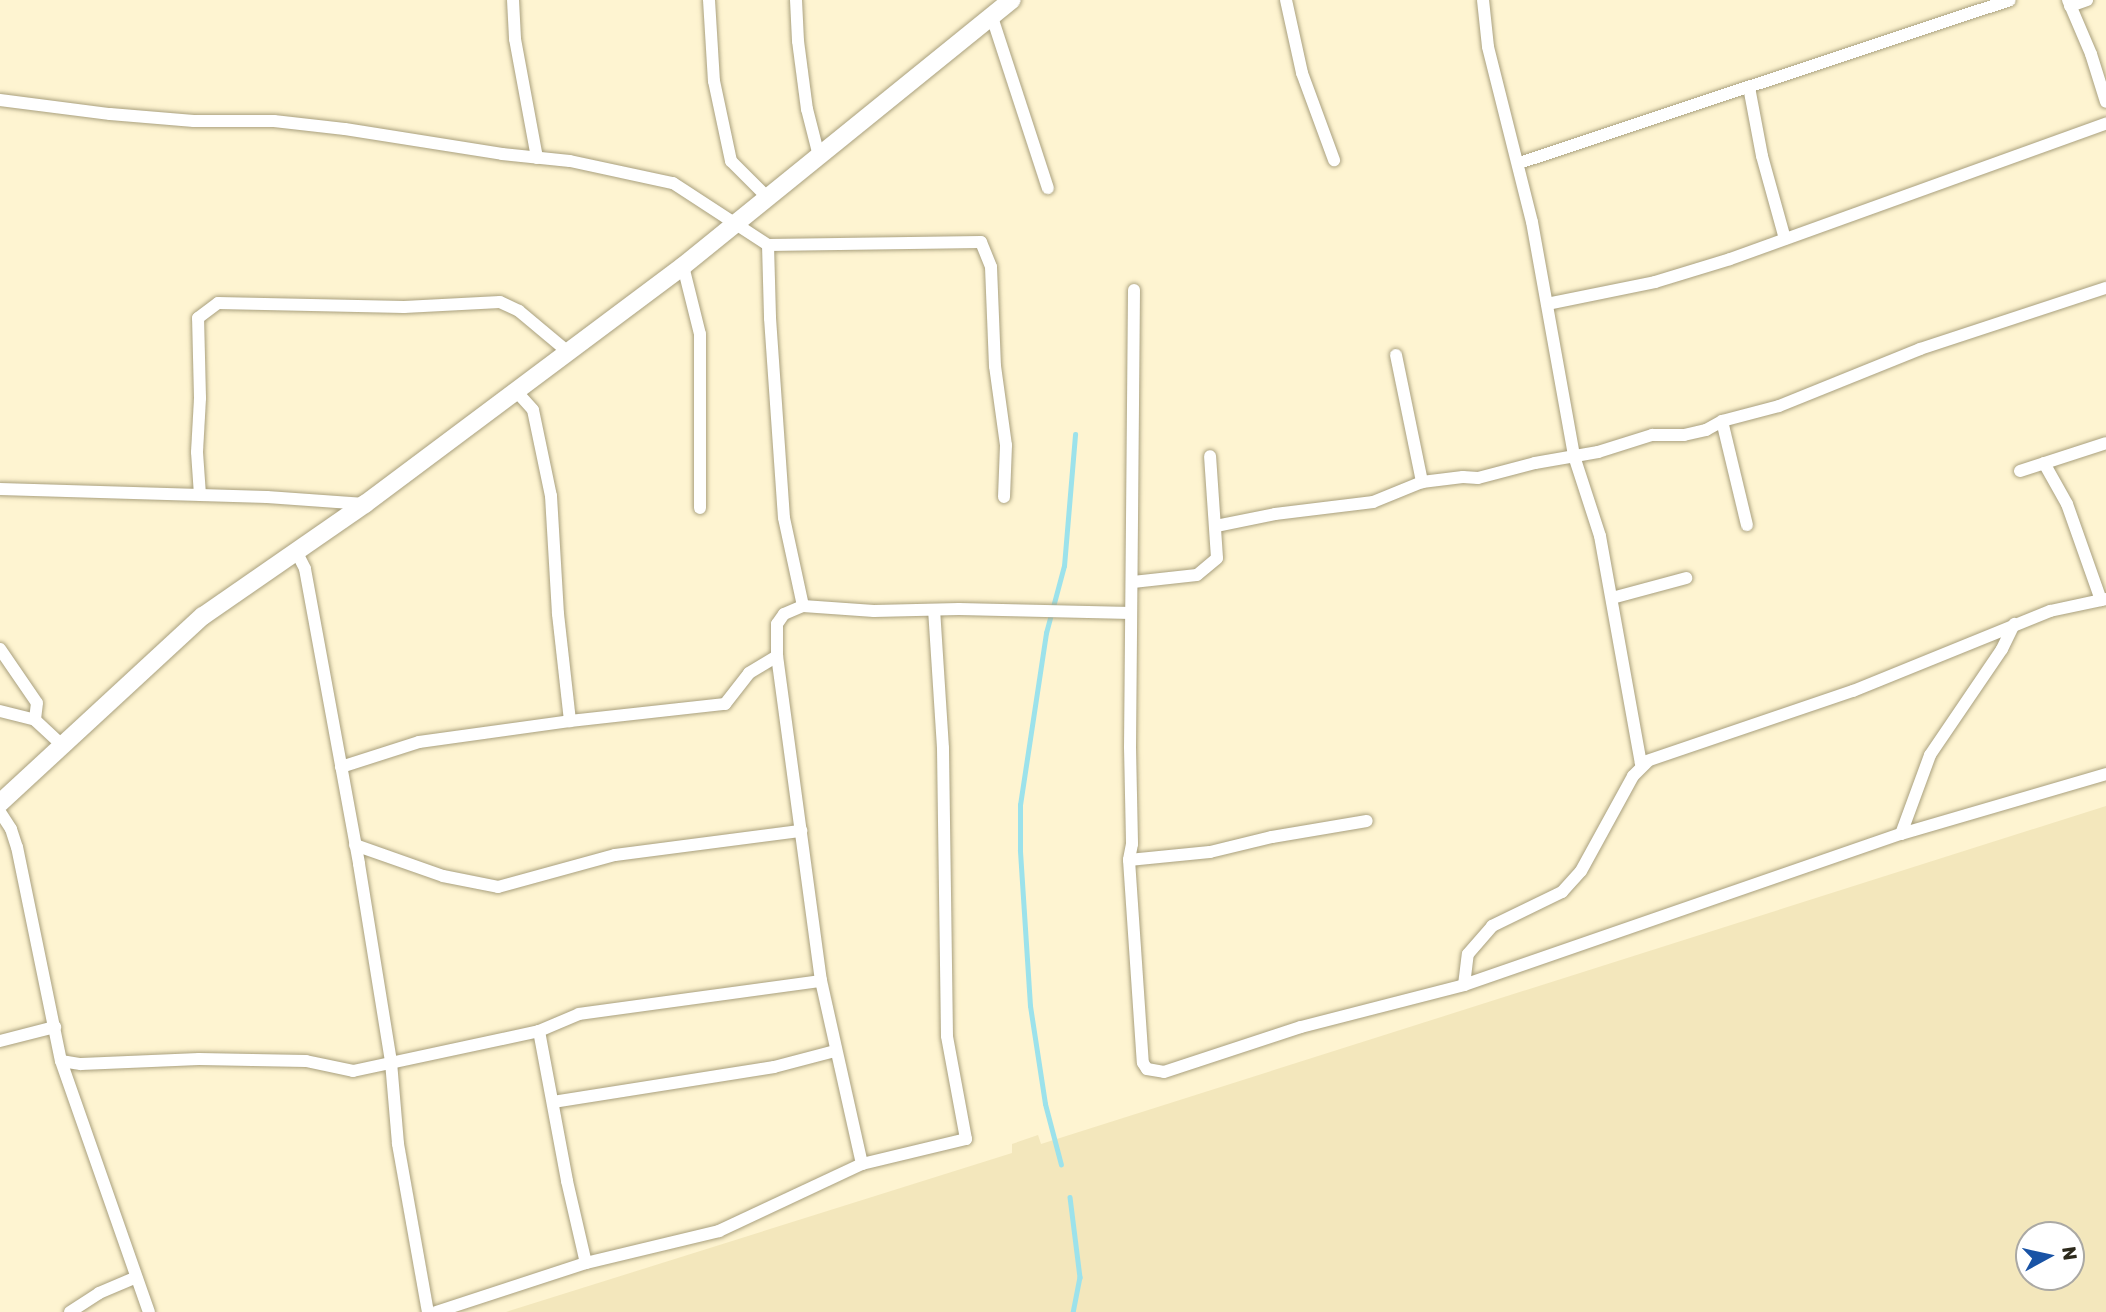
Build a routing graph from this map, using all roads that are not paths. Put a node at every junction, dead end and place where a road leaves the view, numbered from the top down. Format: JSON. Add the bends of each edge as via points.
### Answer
{"nodes":[{"id":1,"x":513,"y":0,"type":"edge"},
{"id":2,"x":709,"y":0,"type":"edge"},
{"id":3,"x":796,"y":0,"type":"edge"},
{"id":4,"x":1012,"y":0,"type":"edge"},
{"id":5,"x":1286,"y":0,"type":"edge"},
{"id":6,"x":1483,"y":0,"type":"edge"},
{"id":7,"x":2010,"y":0,"type":"edge"},
{"id":8,"x":2087,"y":0,"type":"edge"},
{"id":9,"x":2069,"y":3,"type":"edge"},
{"id":10,"x":992,"y":17,"type":"junction"},
{"id":11,"x":1749,"y":87,"type":"junction"},
{"id":12,"x":0,"y":100,"type":"edge"},
{"id":13,"x":2106,"y":102,"type":"edge"},
{"id":14,"x":2106,"y":124,"type":"edge"},
{"id":15,"x":819,"y":156,"type":"junction"},
{"id":16,"x":537,"y":158,"type":"junction"},
{"id":17,"x":1334,"y":160,"type":"dead end"},
{"id":18,"x":1519,"y":163,"type":"junction"},
{"id":19,"x":1048,"y":188,"type":"dead end"},
{"id":20,"x":768,"y":198,"type":"junction"},
{"id":21,"x":736,"y":223,"type":"junction"},
{"id":22,"x":1785,"y":239,"type":"junction"},
{"id":23,"x":768,"y":244,"type":"junction"},
{"id":24,"x":683,"y":266,"type":"junction"},
{"id":25,"x":2106,"y":288,"type":"edge"},
{"id":26,"x":1134,"y":290,"type":"dead end"},
{"id":27,"x":1547,"y":304,"type":"junction"},
{"id":28,"x":568,"y":352,"type":"junction"},
{"id":29,"x":1396,"y":355,"type":"dead end"},
{"id":30,"x":516,"y":391,"type":"junction"},
{"id":31,"x":1722,"y":421,"type":"junction"},
{"id":32,"x":2106,"y":443,"type":"edge"},
{"id":33,"x":1210,"y":456,"type":"dead end"},
{"id":34,"x":1574,"y":456,"type":"junction"},
{"id":35,"x":2044,"y":463,"type":"junction"},
{"id":36,"x":2020,"y":471,"type":"dead end"},
{"id":37,"x":1422,"y":482,"type":"junction"},
{"id":38,"x":0,"y":489,"type":"edge"},
{"id":39,"x":200,"y":495,"type":"junction"},
{"id":40,"x":1004,"y":497,"type":"dead end"},
{"id":41,"x":365,"y":504,"type":"junction"},
{"id":42,"x":700,"y":508,"type":"dead end"},
{"id":43,"x":1216,"y":526,"type":"junction"},
{"id":44,"x":1747,"y":526,"type":"dead end"},
{"id":45,"x":296,"y":551,"type":"junction"},
{"id":46,"x":1686,"y":578,"type":"dead end"},
{"id":47,"x":1133,"y":582,"type":"junction"},
{"id":48,"x":1612,"y":598,"type":"junction"},
{"id":49,"x":2104,"y":600,"type":"edge"},
{"id":50,"x":803,"y":606,"type":"junction"},
{"id":51,"x":934,"y":610,"type":"junction"},
{"id":52,"x":1131,"y":613,"type":"junction"},
{"id":53,"x":2014,"y":624,"type":"junction"},
{"id":54,"x":0,"y":649,"type":"edge"},
{"id":55,"x":777,"y":656,"type":"junction"},
{"id":56,"x":0,"y":711,"type":"edge"},
{"id":57,"x":35,"y":720,"type":"junction"},
{"id":58,"x":570,"y":721,"type":"junction"},
{"id":59,"x":62,"y":745,"type":"junction"},
{"id":60,"x":1651,"y":758,"type":"junction"},
{"id":61,"x":341,"y":767,"type":"junction"},
{"id":62,"x":2106,"y":774,"type":"edge"},
{"id":63,"x":0,"y":803,"type":"edge"},
{"id":64,"x":0,"y":812,"type":"edge"},
{"id":65,"x":1367,"y":821,"type":"dead end"},
{"id":66,"x":802,"y":831,"type":"junction"},
{"id":67,"x":1901,"y":834,"type":"junction"},
{"id":68,"x":355,"y":845,"type":"junction"},
{"id":69,"x":1129,"y":860,"type":"junction"},
{"id":70,"x":821,"y":981,"type":"junction"},
{"id":71,"x":1464,"y":985,"type":"junction"},
{"id":72,"x":55,"y":1027,"type":"junction"},
{"id":73,"x":539,"y":1031,"type":"junction"},
{"id":74,"x":0,"y":1041,"type":"edge"},
{"id":75,"x":835,"y":1051,"type":"junction"},
{"id":76,"x":61,"y":1061,"type":"junction"},
{"id":77,"x":391,"y":1062,"type":"junction"},
{"id":78,"x":552,"y":1102,"type":"junction"},
{"id":79,"x":862,"y":1164,"type":"junction"},
{"id":80,"x":586,"y":1263,"type":"junction"},
{"id":81,"x":135,"y":1278,"type":"junction"},
{"id":82,"x":70,"y":1312,"type":"edge"},
{"id":83,"x":149,"y":1312,"type":"edge"},
{"id":84,"x":428,"y":1312,"type":"edge"},
{"id":85,"x":436,"y":1312,"type":"edge"}],
"edges":[{"from":1,"to":16,"type":"street","via":[[515,39]]},
{"from":2,"to":20,"type":"street","via":[[714,81],[731,161]]},
{"from":3,"to":15,"type":"street","via":[[807,109]]},
{"from":4,"to":10,"type":"main road"},
{"from":5,"to":17,"type":"street","via":[[1302,73]]},
{"from":6,"to":18,"type":"street","via":[[1489,47]]},
{"from":7,"to":11,"type":"street"},
{"from":8,"to":9,"type":"street"},
{"from":9,"to":13,"type":"street"},
{"from":10,"to":15,"type":"main road"},
{"from":10,"to":19,"type":"street"},
{"from":11,"to":18,"type":"street"},
{"from":11,"to":22,"type":"street"},
{"from":12,"to":16,"type":"street","via":[[194,121],[333,127]]},
{"from":14,"to":22,"type":"street"},
{"from":15,"to":20,"type":"main road"},
{"from":16,"to":21,"type":"street","via":[[673,183]]},
{"from":18,"to":27,"type":"street"},
{"from":20,"to":21,"type":"main road"},
{"from":21,"to":23,"type":"street"},
{"from":21,"to":24,"type":"main road"},
{"from":22,"to":27,"type":"street","via":[[1655,282]]},
{"from":23,"to":40,"type":"street","via":[[981,242],[991,267],[995,366],[1006,445]]},
{"from":23,"to":50,"type":"street","via":[[784,518]]},
{"from":24,"to":28,"type":"main road"},
{"from":24,"to":42,"type":"street","via":[[701,334]]},
{"from":25,"to":31,"type":"street","via":[[1920,349],[1779,406]]},
{"from":26,"to":47,"type":"street"},
{"from":27,"to":34,"type":"street"},
{"from":28,"to":30,"type":"main road"},
{"from":28,"to":39,"type":"street","via":[[500,302],[404,307],[218,303],[198,318]]},
{"from":29,"to":37,"type":"street"},
{"from":30,"to":41,"type":"main road"},
{"from":30,"to":58,"type":"street","via":[[533,410],[551,496]]},
{"from":31,"to":34,"type":"street","via":[[1706,430],[1652,435]]},
{"from":31,"to":44,"type":"street"},
{"from":32,"to":35,"type":"street"},
{"from":33,"to":43,"type":"street"},
{"from":34,"to":37,"type":"street","via":[[1478,478]]},
{"from":34,"to":48,"type":"street","via":[[1600,536]]},
{"from":35,"to":36,"type":"street"},
{"from":35,"to":49,"type":"street","via":[[2067,504]]},
{"from":37,"to":43,"type":"street","via":[[1373,502]]},
{"from":38,"to":39,"type":"street"},
{"from":39,"to":41,"type":"street"},
{"from":41,"to":45,"type":"main road"},
{"from":43,"to":47,"type":"street","via":[[1217,558],[1197,575]]},
{"from":45,"to":59,"type":"main road","via":[[203,615]]},
{"from":45,"to":61,"type":"street","via":[[305,569]]},
{"from":46,"to":48,"type":"street"},
{"from":47,"to":52,"type":"street"},
{"from":48,"to":60,"type":"street","via":[[1641,763]]},
{"from":49,"to":53,"type":"street"},
{"from":50,"to":51,"type":"street"},
{"from":50,"to":55,"type":"street","via":[[784,614],[777,624]]},
{"from":51,"to":52,"type":"street"},
{"from":51,"to":79,"type":"street","via":[[943,748],[947,1036],[967,1139]]},
{"from":52,"to":69,"type":"street"},
{"from":53,"to":60,"type":"street","via":[[1853,691]]},
{"from":53,"to":67,"type":"street","via":[[1930,755]]},
{"from":54,"to":57,"type":"street","via":[[37,703]]},
{"from":55,"to":58,"type":"street","via":[[749,673],[725,704]]},
{"from":55,"to":66,"type":"street"},
{"from":56,"to":57,"type":"street"},
{"from":57,"to":59,"type":"street"},
{"from":58,"to":61,"type":"street","via":[[419,742]]},
{"from":59,"to":63,"type":"main road"},
{"from":60,"to":71,"type":"street","via":[[1633,776],[1581,871],[1562,892],[1492,926],[1468,954]]},
{"from":61,"to":68,"type":"street"},
{"from":62,"to":67,"type":"street"},
{"from":64,"to":72,"type":"street","via":[[17,847]]},
{"from":65,"to":69,"type":"street","via":[[1210,852]]},
{"from":66,"to":68,"type":"street","via":[[615,855],[498,887],[443,876]]},
{"from":66,"to":70,"type":"street"},
{"from":67,"to":71,"type":"street"},
{"from":68,"to":77,"type":"street"},
{"from":69,"to":71,"type":"street","via":[[1143,1063],[1157,1073],[1301,1027]]},
{"from":70,"to":73,"type":"street","via":[[579,1014]]},
{"from":70,"to":75,"type":"street"},
{"from":72,"to":74,"type":"street"},
{"from":72,"to":76,"type":"street"},
{"from":73,"to":77,"type":"street"},
{"from":73,"to":78,"type":"street"},
{"from":75,"to":78,"type":"street","via":[[774,1067]]},
{"from":75,"to":79,"type":"street"},
{"from":76,"to":77,"type":"street","via":[[306,1061],[353,1071]]},
{"from":76,"to":81,"type":"street"},
{"from":77,"to":84,"type":"street","via":[[398,1144]]},
{"from":78,"to":80,"type":"street"},
{"from":79,"to":80,"type":"street","via":[[719,1231]]},
{"from":80,"to":85,"type":"street"},
{"from":81,"to":82,"type":"street"},
{"from":81,"to":83,"type":"street"}]}
